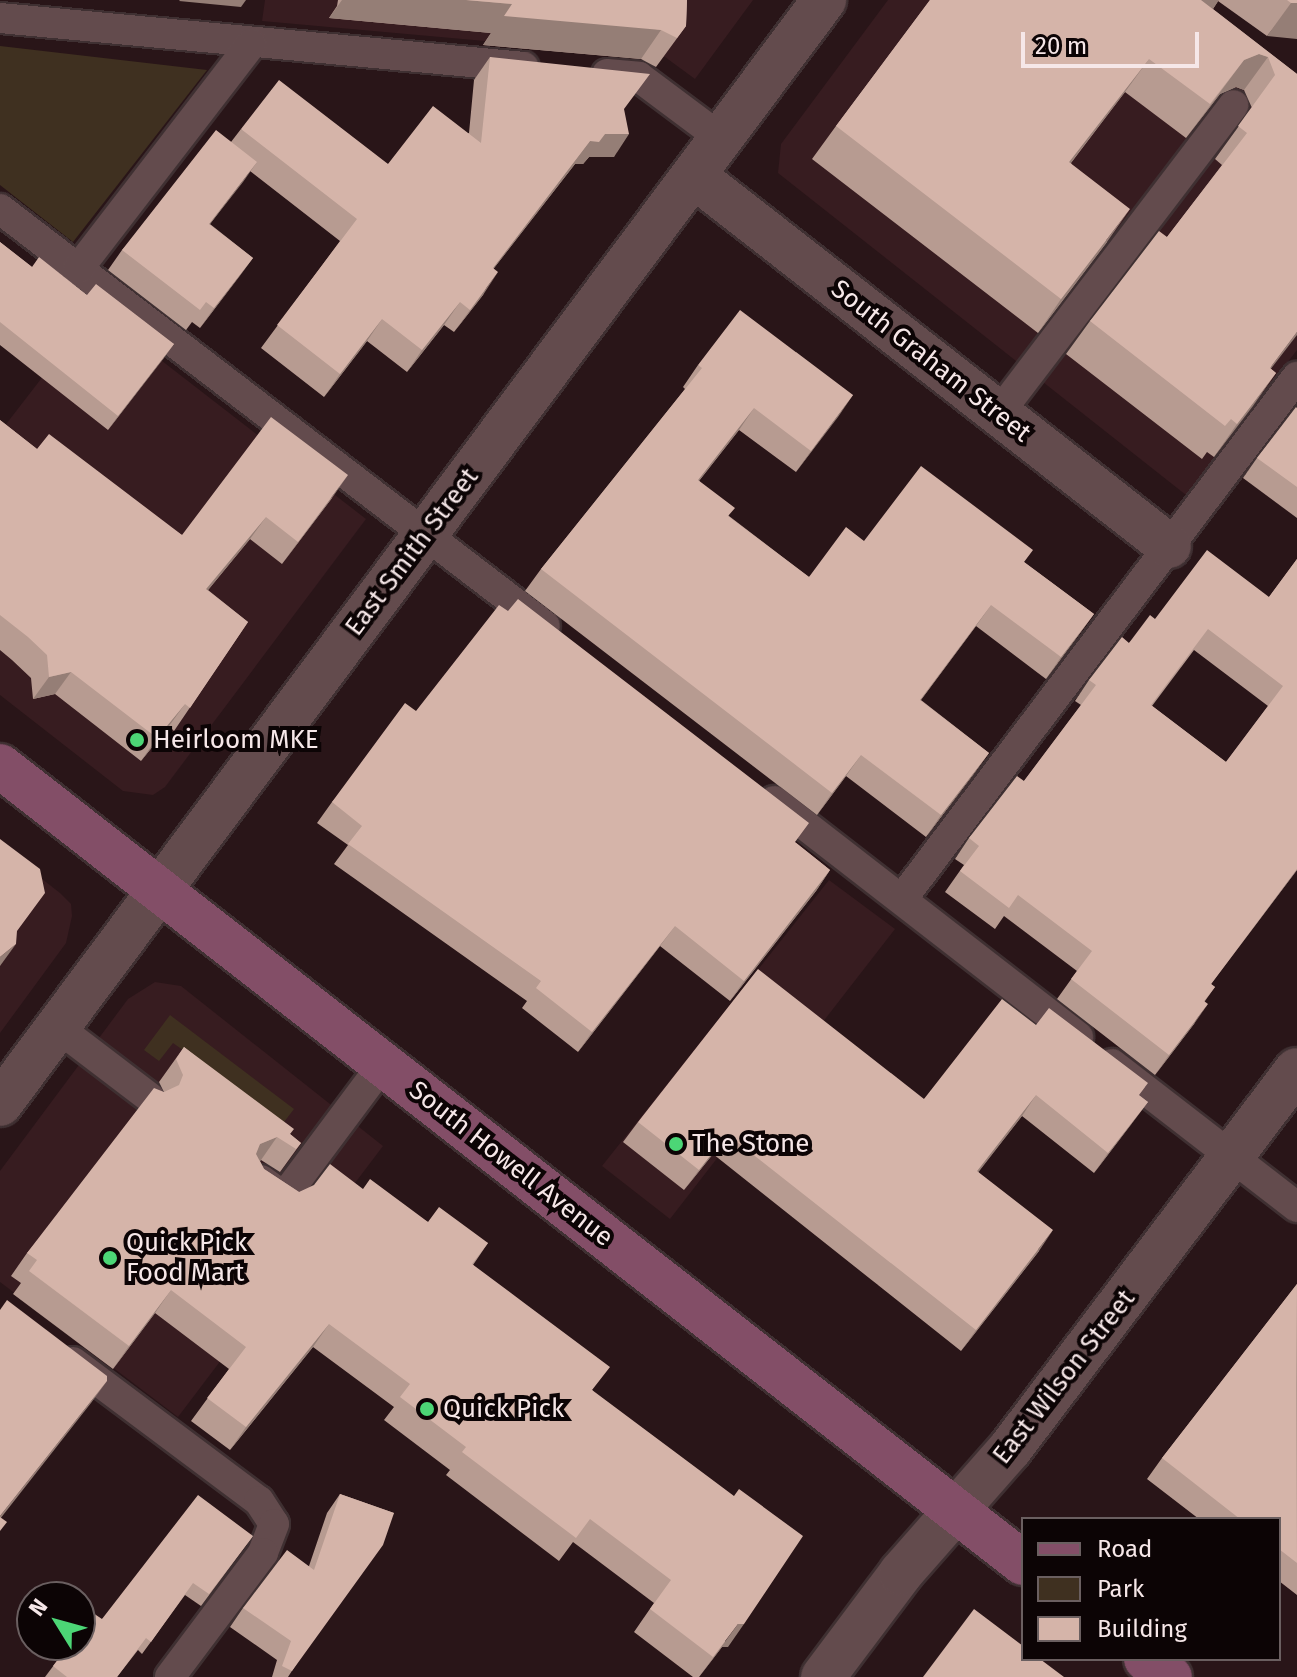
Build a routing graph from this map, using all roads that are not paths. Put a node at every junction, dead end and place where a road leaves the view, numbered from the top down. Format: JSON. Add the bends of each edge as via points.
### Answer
{"nodes":[{"id":1,"x":824,"y":0,"type":"edge"},
{"id":2,"x":0,"y":18,"type":"edge"},
{"id":3,"x":251,"y":44,"type":"junction"},
{"id":4,"x":546,"y":69,"type":"edge"},
{"id":5,"x":577,"y":72,"type":"edge"},
{"id":6,"x":1234,"y":105,"type":"edge"},
{"id":7,"x":722,"y":139,"type":"junction"},
{"id":8,"x":694,"y":176,"type":"junction"},
{"id":9,"x":0,"y":209,"type":"edge"},
{"id":10,"x":78,"y":269,"type":"junction"},
{"id":11,"x":1297,"y":377,"type":"edge"},
{"id":12,"x":999,"y":413,"type":"junction"},
{"id":13,"x":425,"y":534,"type":"junction"},
{"id":14,"x":1169,"y":546,"type":"junction"},
{"id":15,"x":569,"y":644,"type":"edge"},
{"id":16,"x":0,"y":766,"type":"edge"},
{"id":17,"x":754,"y":786,"type":"edge"},
{"id":18,"x":160,"y":891,"type":"junction"},
{"id":19,"x":902,"y":899,"type":"junction"},
{"id":20,"x":57,"y":1027,"type":"junction"},
{"id":21,"x":383,"y":1064,"type":"junction"},
{"id":22,"x":1297,"y":1070,"type":"edge"},
{"id":23,"x":149,"y":1097,"type":"edge"},
{"id":24,"x":0,"y":1104,"type":"edge"},
{"id":25,"x":1231,"y":1157,"type":"junction"},
{"id":26,"x":258,"y":1178,"type":"edge"},
{"id":27,"x":1297,"y":1207,"type":"edge"},
{"id":28,"x":49,"y":1344,"type":"edge"},
{"id":29,"x":956,"y":1511,"type":"junction"},
{"id":30,"x":1021,"y":1561,"type":"edge"},
{"id":31,"x":1149,"y":1661,"type":"edge"},
{"id":32,"x":170,"y":1677,"type":"edge"},
{"id":33,"x":823,"y":1677,"type":"edge"},
{"id":34,"x":1170,"y":1677,"type":"edge"}],
"edges":[{"from":1,"to":7,"type":"street","name":"East Smith Street"},
{"from":2,"to":3,"type":"lane"},
{"from":3,"to":4,"type":"lane"},
{"from":3,"to":10,"type":"lane"},
{"from":5,"to":7,"type":"lane","via":[[639,77]]},
{"from":6,"to":12,"type":"lane"},
{"from":7,"to":8,"type":"street","name":"East Smith Street"},
{"from":8,"to":12,"type":"street","name":"South Graham Street"},
{"from":8,"to":13,"type":"street","name":"East Smith Street"},
{"from":9,"to":10,"type":"lane"},
{"from":10,"to":13,"type":"lane"},
{"from":11,"to":14,"type":"lane"},
{"from":12,"to":14,"type":"street","name":"South Graham Street"},
{"from":13,"to":15,"type":"lane"},
{"from":13,"to":18,"type":"street","name":"East Smith Street"},
{"from":14,"to":19,"type":"lane"},
{"from":16,"to":18,"type":"street","name":"South Howell Avenue"},
{"from":17,"to":19,"type":"lane"},
{"from":18,"to":20,"type":"street","name":"East Smith Street"},
{"from":18,"to":21,"type":"street","name":"South Howell Avenue"},
{"from":19,"to":25,"type":"lane"},
{"from":20,"to":23,"type":"lane"},
{"from":20,"to":24,"type":"street","name":"East Smith Street"},
{"from":21,"to":26,"type":"lane","via":[[284,1197]]},
{"from":21,"to":29,"type":"street","name":"South Howell Avenue"},
{"from":22,"to":25,"type":"street","name":"East Wilson Street"},
{"from":25,"to":27,"type":"lane"},
{"from":25,"to":29,"type":"street","name":"East Wilson Street","via":[[1010,1449]]},
{"from":28,"to":32,"type":"lane","via":[[259,1501],[274,1524],[263,1553]]},
{"from":29,"to":30,"type":"street","name":"South Howell Avenue"},
{"from":29,"to":33,"type":"street","name":"East Wilson Street","via":[[901,1573]]},
{"from":31,"to":34,"type":"street"}]}
